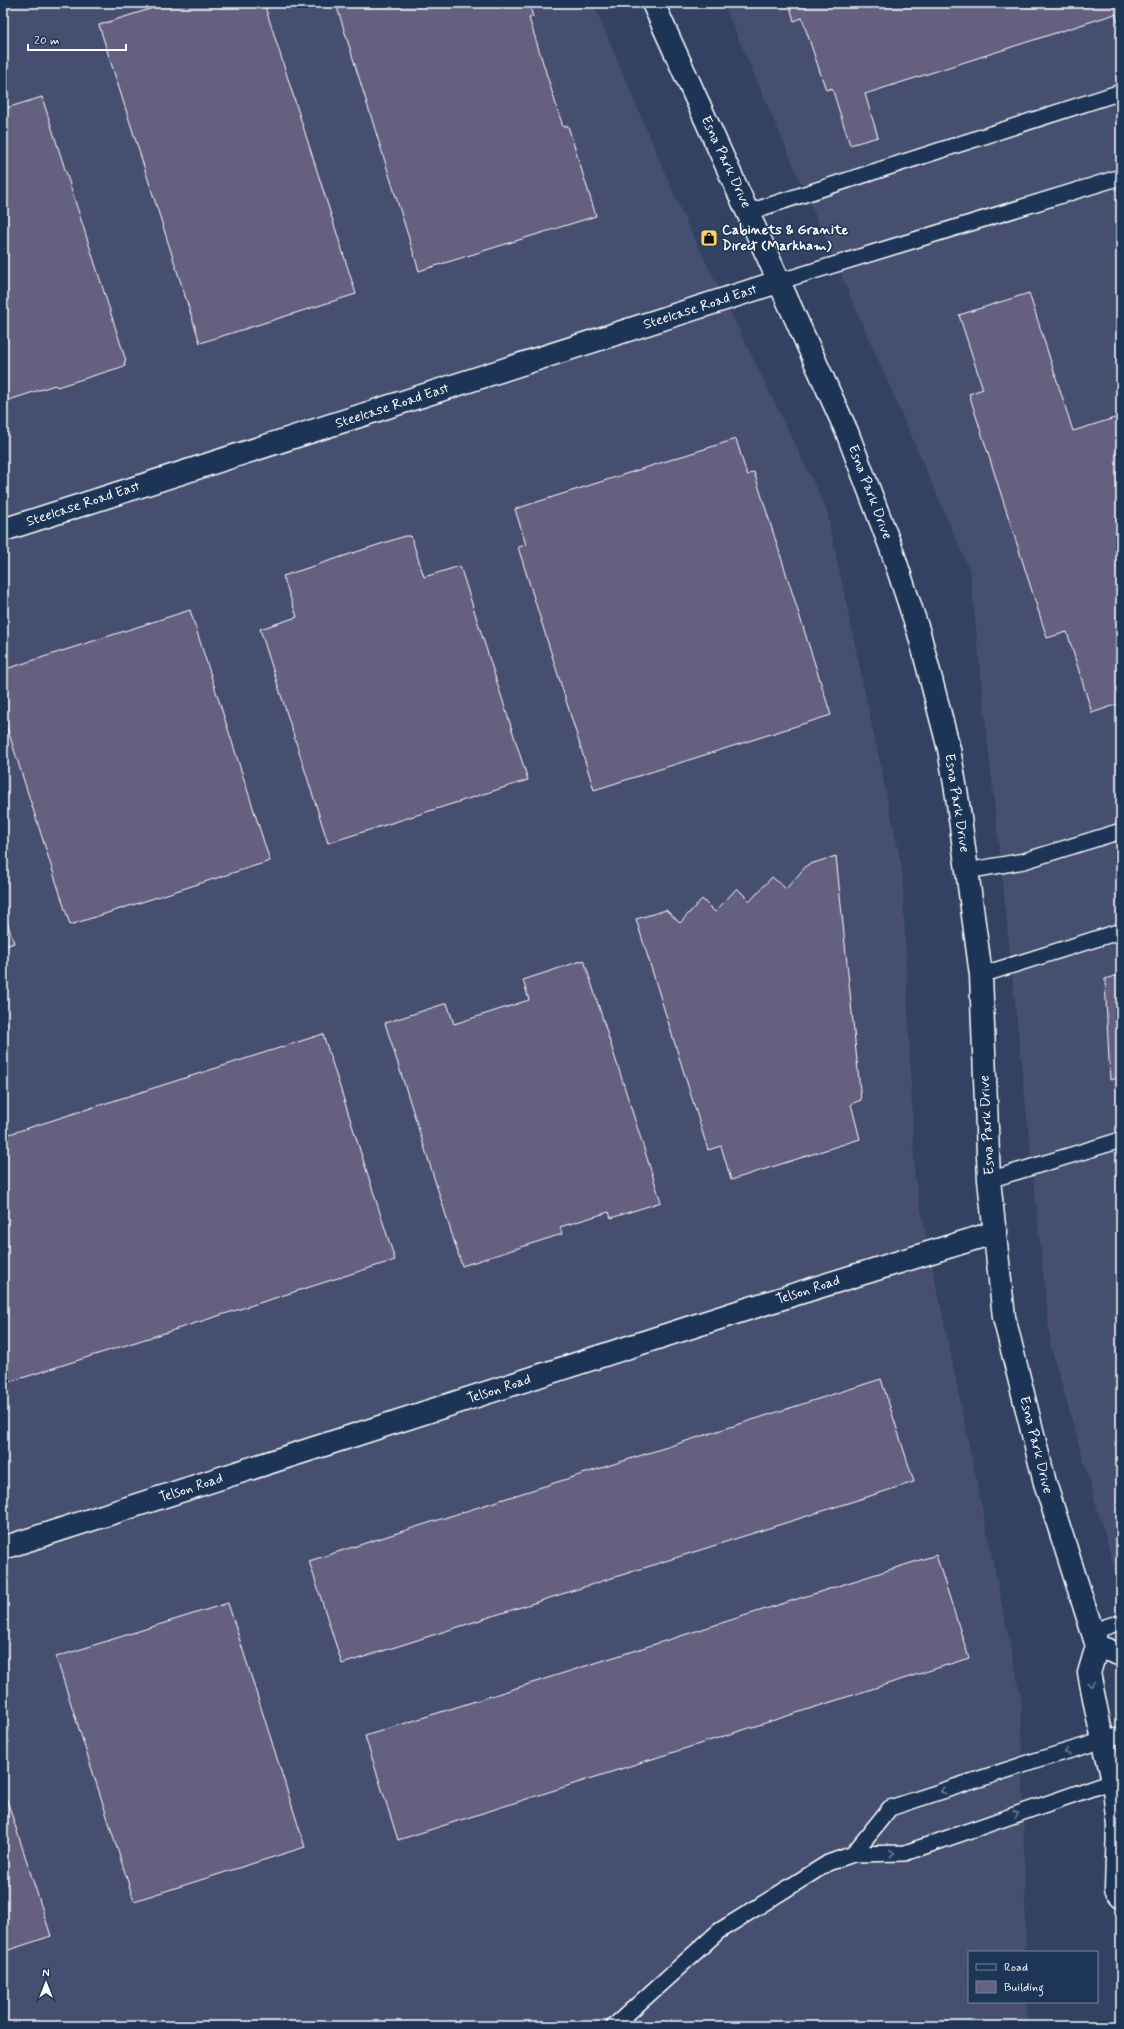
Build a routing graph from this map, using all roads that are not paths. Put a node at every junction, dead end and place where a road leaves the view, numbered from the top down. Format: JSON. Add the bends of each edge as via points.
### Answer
{"nodes":[{"id":1,"x":653,"y":3,"type":"edge"},
{"id":2,"x":1121,"y":92,"type":"edge"},
{"id":3,"x":1121,"y":178,"type":"edge"},
{"id":4,"x":749,"y":212,"type":"junction"},
{"id":5,"x":780,"y":282,"type":"junction"},
{"id":6,"x":3,"y":530,"type":"edge"},
{"id":7,"x":1121,"y":831,"type":"edge"},
{"id":8,"x":967,"y":871,"type":"junction"},
{"id":9,"x":1121,"y":931,"type":"edge"},
{"id":10,"x":981,"y":975,"type":"junction"},
{"id":11,"x":1121,"y":1140,"type":"edge"},
{"id":12,"x":989,"y":1180,"type":"junction"},
{"id":13,"x":996,"y":1232,"type":"junction"},
{"id":14,"x":3,"y":1548,"type":"edge"},
{"id":15,"x":1121,"y":1622,"type":"edge"},
{"id":16,"x":1095,"y":1639,"type":"junction"},
{"id":17,"x":1121,"y":1656,"type":"edge"},
{"id":18,"x":1113,"y":1738,"type":"edge"},
{"id":19,"x":1117,"y":1779,"type":"edge"},
{"id":20,"x":853,"y":1854,"type":"junction"},
{"id":21,"x":1121,"y":1896,"type":"edge"},
{"id":22,"x":614,"y":2026,"type":"edge"}],
"edges":[{"from":1,"to":4,"type":"street","name":"Esna Park Drive"},
{"from":2,"to":4,"type":"lane"},
{"from":3,"to":5,"type":"lane"},
{"from":4,"to":5,"type":"street","name":"Esna Park Drive"},
{"from":5,"to":6,"type":"street","name":"Steelcase Road East"},
{"from":5,"to":8,"type":"street","name":"Esna Park Drive","via":[[848,432],[919,633],[949,749]]},
{"from":7,"to":8,"type":"lane","via":[[1024,861]]},
{"from":8,"to":10,"type":"street","name":"Esna Park Drive"},
{"from":9,"to":10,"type":"lane"},
{"from":10,"to":12,"type":"street","name":"Esna Park Drive"},
{"from":11,"to":12,"type":"lane"},
{"from":12,"to":13,"type":"street","name":"Esna Park Drive"},
{"from":13,"to":14,"type":"street","name":"Telson Road","via":[[787,1296]]},
{"from":13,"to":16,"type":"street","name":"Esna Park Drive","via":[[1004,1317],[1045,1483]]},
{"from":15,"to":16,"type":"lane"},
{"from":16,"to":17,"type":"street"},
{"from":16,"to":18,"type":"street","one_way":true,"via":[[1089,1673],[1099,1723]]},
{"from":18,"to":19,"type":"street"},
{"from":18,"to":20,"type":"lane","one_way":true,"via":[[890,1808]]},
{"from":20,"to":19,"type":"lane","one_way":true,"via":[[904,1853]]},
{"from":19,"to":21,"type":"street","via":[[1116,1890]]},
{"from":20,"to":22,"type":"lane","via":[[828,1863],[719,1931]]}]}
